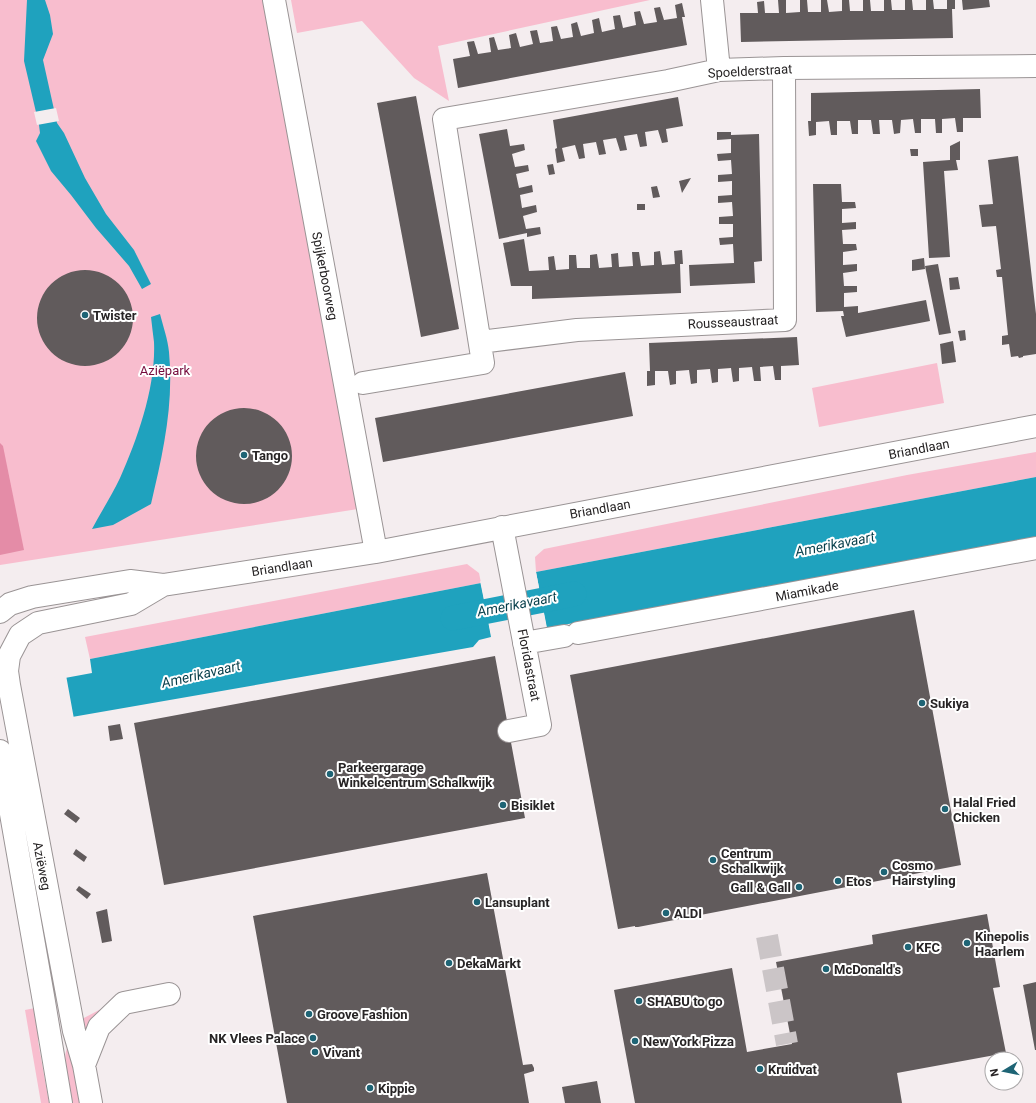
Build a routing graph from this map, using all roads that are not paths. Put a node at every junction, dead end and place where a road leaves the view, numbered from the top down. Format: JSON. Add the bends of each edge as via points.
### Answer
{"nodes":[{"id":1,"x":274,"y":0,"type":"edge"},
{"id":2,"x":712,"y":0,"type":"edge"},
{"id":3,"x":1036,"y":66,"type":"edge"},
{"id":4,"x":784,"y":68,"type":"junction"},
{"id":5,"x":719,"y":70,"type":"junction"},
{"id":6,"x":480,"y":342,"type":"junction"},
{"id":7,"x":363,"y":383,"type":"dead end"},
{"id":8,"x":1036,"y":426,"type":"edge"},
{"id":9,"x":502,"y":527,"type":"junction"},
{"id":10,"x":1036,"y":548,"type":"edge"},
{"id":11,"x":376,"y":552,"type":"junction"},
{"id":12,"x":164,"y":585,"type":"junction"},
{"id":13,"x":0,"y":612,"type":"edge"},
{"id":14,"x":524,"y":640,"type":"junction"},
{"id":15,"x":8,"y":643,"type":"edge"},
{"id":16,"x":509,"y":731,"type":"dead end"},
{"id":17,"x":0,"y":751,"type":"edge"},
{"id":18,"x":169,"y":994,"type":"dead end"},
{"id":19,"x":84,"y":1065,"type":"junction"},
{"id":20,"x":61,"y":1103,"type":"edge"},
{"id":21,"x":91,"y":1103,"type":"edge"}],
"edges":[{"from":1,"to":11,"type":"street","name":"Spijkerboorweg"},
{"from":2,"to":5,"type":"street"},
{"from":3,"to":4,"type":"street","name":"Spoelderstraat"},
{"from":4,"to":5,"type":"street","name":"Spoelderstraat"},
{"from":4,"to":6,"type":"street","name":"Rousseaustraat","via":[[785,320],[577,330]]},
{"from":5,"to":6,"type":"street","name":"Spoelderstraat","via":[[444,119]]},
{"from":6,"to":7,"type":"street","via":[[483,363]]},
{"from":8,"to":9,"type":"street","name":"Briandlaan"},
{"from":9,"to":11,"type":"street","name":"Briandlaan"},
{"from":9,"to":14,"type":"street","name":"Floridastraat"},
{"from":10,"to":14,"type":"street","name":"Miamikade","via":[[571,634]]},
{"from":11,"to":12,"type":"street","name":"Briandlaan"},
{"from":12,"to":13,"type":"street","name":"Briandlaan","via":[[130,581],[32,597],[10,604]]},
{"from":12,"to":15,"type":"street","name":"Briandlaan","via":[[131,604],[38,623]]},
{"from":14,"to":16,"type":"street","name":"Floridastraat","via":[[540,725]]},
{"from":15,"to":19,"type":"street","name":"Aziëweg","via":[[6,671],[17,735],[74,1031]]},
{"from":17,"to":20,"type":"street","name":"Aziëweg"},
{"from":18,"to":19,"type":"street","via":[[124,1003],[99,1027]]},
{"from":19,"to":21,"type":"street","name":"Aziëweg"}]}
